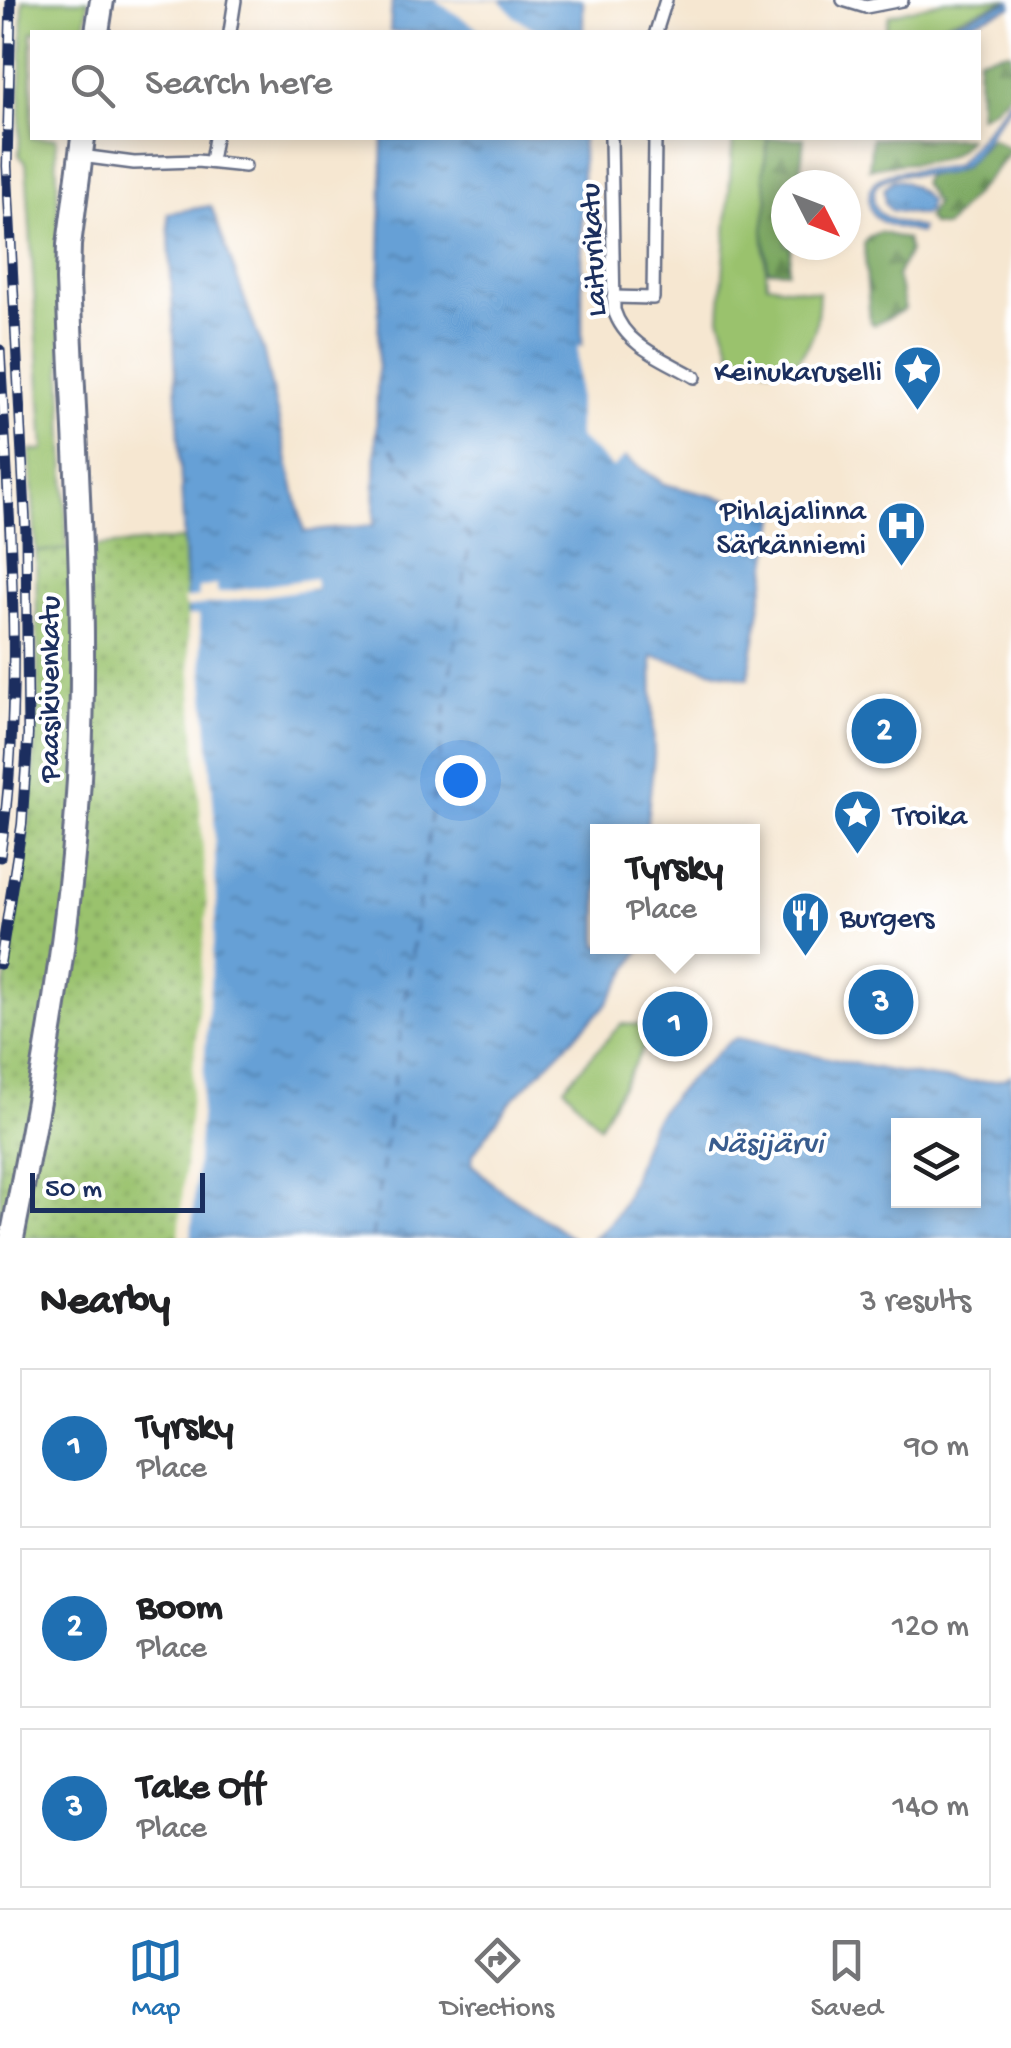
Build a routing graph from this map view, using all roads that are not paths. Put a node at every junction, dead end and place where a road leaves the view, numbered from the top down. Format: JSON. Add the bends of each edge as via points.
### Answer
{"nodes":[{"id":1,"x":102,"y":0,"type":"edge"},
{"id":2,"x":234,"y":0,"type":"edge"},
{"id":3,"x":666,"y":0,"type":"edge"},
{"id":4,"x":844,"y":0,"type":"edge"},
{"id":5,"x":902,"y":0,"type":"edge"},
{"id":6,"x":97,"y":30,"type":"edge"},
{"id":7,"x":230,"y":30,"type":"edge"},
{"id":8,"x":657,"y":30,"type":"edge"},
{"id":9,"x":214,"y":140,"type":"edge"},
{"id":10,"x":611,"y":140,"type":"edge"},
{"id":11,"x":655,"y":140,"type":"edge"},
{"id":12,"x":82,"y":147,"type":"edge"},
{"id":13,"x":210,"y":161,"type":"junction"},
{"id":14,"x":245,"y":166,"type":"dead end"},
{"id":15,"x":614,"y":297,"type":"junction"},
{"id":16,"x":696,"y":377,"type":"dead end"},
{"id":17,"x":12,"y":1238,"type":"edge"}],
"edges":[{"from":1,"to":6,"type":"street"},
{"from":2,"to":7,"type":"lane"},
{"from":3,"to":8,"type":"lane"},
{"from":4,"to":5,"type":"lane","via":[[866,7]]},
{"from":9,"to":13,"type":"lane"},
{"from":10,"to":15,"type":"lane","name":"Laiturikatu"},
{"from":11,"to":15,"type":"lane","via":[[653,298]]},
{"from":12,"to":13,"type":"lane","via":[[134,163]]},
{"from":12,"to":17,"type":"street","name":"Paasikivenkatu","via":[[68,280],[78,536],[77,808],[54,1011]]},
{"from":13,"to":14,"type":"lane"},
{"from":15,"to":16,"type":"lane","name":"Laiturikatu","via":[[620,329],[632,341]]}]}
